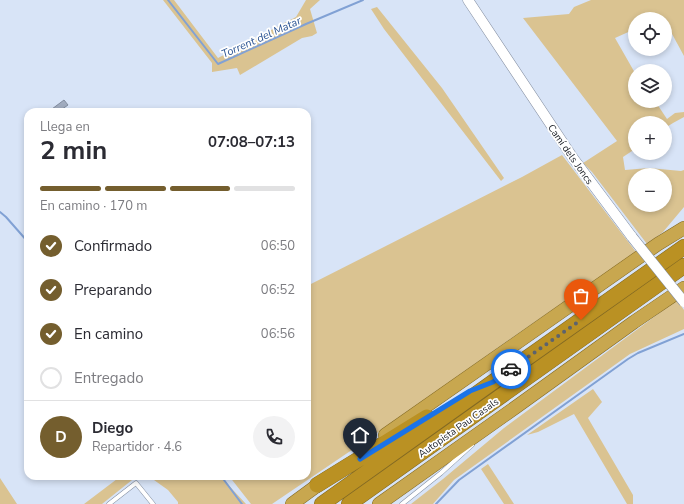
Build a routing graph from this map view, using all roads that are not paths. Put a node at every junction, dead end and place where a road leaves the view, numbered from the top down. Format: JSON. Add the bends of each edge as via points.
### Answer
{"nodes":[{"id":1,"x":468,"y":0,"type":"edge"},
{"id":2,"x":684,"y":219,"type":"edge"},
{"id":3,"x":684,"y":228,"type":"edge"},
{"id":4,"x":658,"y":244,"type":"junction"},
{"id":5,"x":684,"y":247,"type":"edge"},
{"id":6,"x":684,"y":266,"type":"edge"},
{"id":7,"x":684,"y":288,"type":"edge"},
{"id":8,"x":684,"y":302,"type":"edge"},
{"id":9,"x":493,"y":382,"type":"junction"},
{"id":10,"x":484,"y":430,"type":"junction"},
{"id":11,"x":435,"y":442,"type":"junction"},
{"id":12,"x":317,"y":485,"type":"junction"},
{"id":13,"x":109,"y":504,"type":"edge"},
{"id":14,"x":153,"y":504,"type":"edge"},
{"id":15,"x":292,"y":504,"type":"edge"},
{"id":16,"x":322,"y":504,"type":"edge"},
{"id":17,"x":349,"y":504,"type":"edge"},
{"id":18,"x":363,"y":504,"type":"edge"},
{"id":19,"x":379,"y":504,"type":"edge"},
{"id":20,"x":402,"y":504,"type":"edge"}],
"edges":[{"from":1,"to":8,"type":"street","name":"Camí dels Joncs","bridge":true,"via":[[573,158]]},
{"from":2,"to":4,"type":"highway"},
{"from":3,"to":4,"type":"highway"},
{"from":4,"to":12,"type":"highway"},
{"from":5,"to":9,"type":"highway","name":"Autopista Pau Casals"},
{"from":6,"to":11,"type":"highway","name":"Autopista Pau Casals"},
{"from":7,"to":10,"type":"highway"},
{"from":9,"to":12,"type":"highway","via":[[470,391]]},
{"from":9,"to":16,"type":"highway","name":"Autopista Pau Casals"},
{"from":10,"to":19,"type":"highway"},
{"from":10,"to":20,"type":"lane","via":[[467,450]]},
{"from":11,"to":17,"type":"highway","name":"Autopista Pau Casals"},
{"from":11,"to":18,"type":"highway","via":[[390,484]]},
{"from":12,"to":15,"type":"highway"},
{"from":13,"to":14,"type":"lane","via":[[136,483]]}]}
